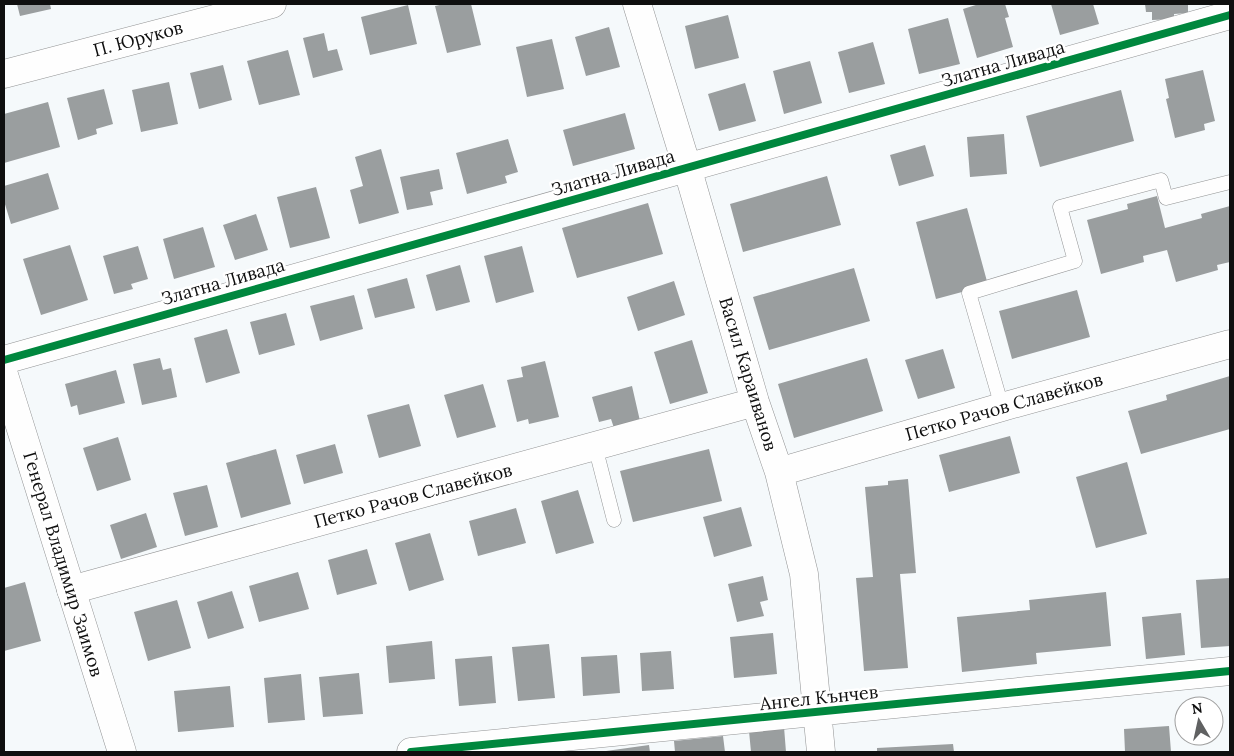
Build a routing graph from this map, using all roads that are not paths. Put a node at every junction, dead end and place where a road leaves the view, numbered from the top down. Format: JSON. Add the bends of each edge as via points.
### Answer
{"nodes":[{"id":1,"x":272,"y":4,"type":"edge"},
{"id":2,"x":637,"y":4,"type":"edge"},
{"id":3,"x":1230,"y":16,"type":"edge"},
{"id":4,"x":4,"y":74,"type":"edge"},
{"id":5,"x":687,"y":167,"type":"junction"},
{"id":6,"x":1230,"y":182,"type":"edge"},
{"id":7,"x":1230,"y":344,"type":"edge"},
{"id":8,"x":4,"y":360,"type":"edge"},
{"id":9,"x":4,"y":375,"type":"edge"},
{"id":10,"x":755,"y":402,"type":"junction"},
{"id":11,"x":1002,"y":407,"type":"junction"},
{"id":12,"x":595,"y":446,"type":"junction"},
{"id":13,"x":779,"y":472,"type":"junction"},
{"id":14,"x":614,"y":520,"type":"dead end"},
{"id":15,"x":71,"y":590,"type":"junction"},
{"id":16,"x":1230,"y":672,"type":"edge"},
{"id":17,"x":818,"y":713,"type":"junction"},
{"id":18,"x":122,"y":752,"type":"edge"},
{"id":19,"x":411,"y":752,"type":"edge"},
{"id":20,"x":821,"y":752,"type":"edge"}],
"edges":[{"from":1,"to":4,"type":"street","name":"П. Юруков"},
{"from":2,"to":5,"type":"street","name":"Васил Караиванов"},
{"from":3,"to":5,"type":"street","name":"Златна Ливада"},
{"from":5,"to":8,"type":"street","name":"Златна Ливада"},
{"from":5,"to":10,"type":"street","name":"Васил Караиванов"},
{"from":6,"to":11,"type":"lane","via":[[1166,198],[1161,180],[1060,206],[1074,261],[969,293]]},
{"from":7,"to":11,"type":"street","name":"Петко Рачов Славейков"},
{"from":9,"to":15,"type":"street","name":"Генерал Владимир Заимов"},
{"from":10,"to":12,"type":"street","name":"Петко Рачов Славейков"},
{"from":10,"to":13,"type":"street","name":"Васил Караиванов"},
{"from":11,"to":13,"type":"street","name":"Петко Рачов Славейков"},
{"from":12,"to":14,"type":"lane"},
{"from":12,"to":15,"type":"street","name":"Петко Рачов Славейков"},
{"from":13,"to":17,"type":"street","name":"Васил Караиванов","via":[[804,574]]},
{"from":15,"to":18,"type":"street","name":"Генерал Владимир Заимов"},
{"from":16,"to":17,"type":"street","name":"Ангел Кънчев"},
{"from":17,"to":19,"type":"street","name":"Ангел Кънчев"},
{"from":17,"to":20,"type":"street","name":"Васил Караиванов"}]}
